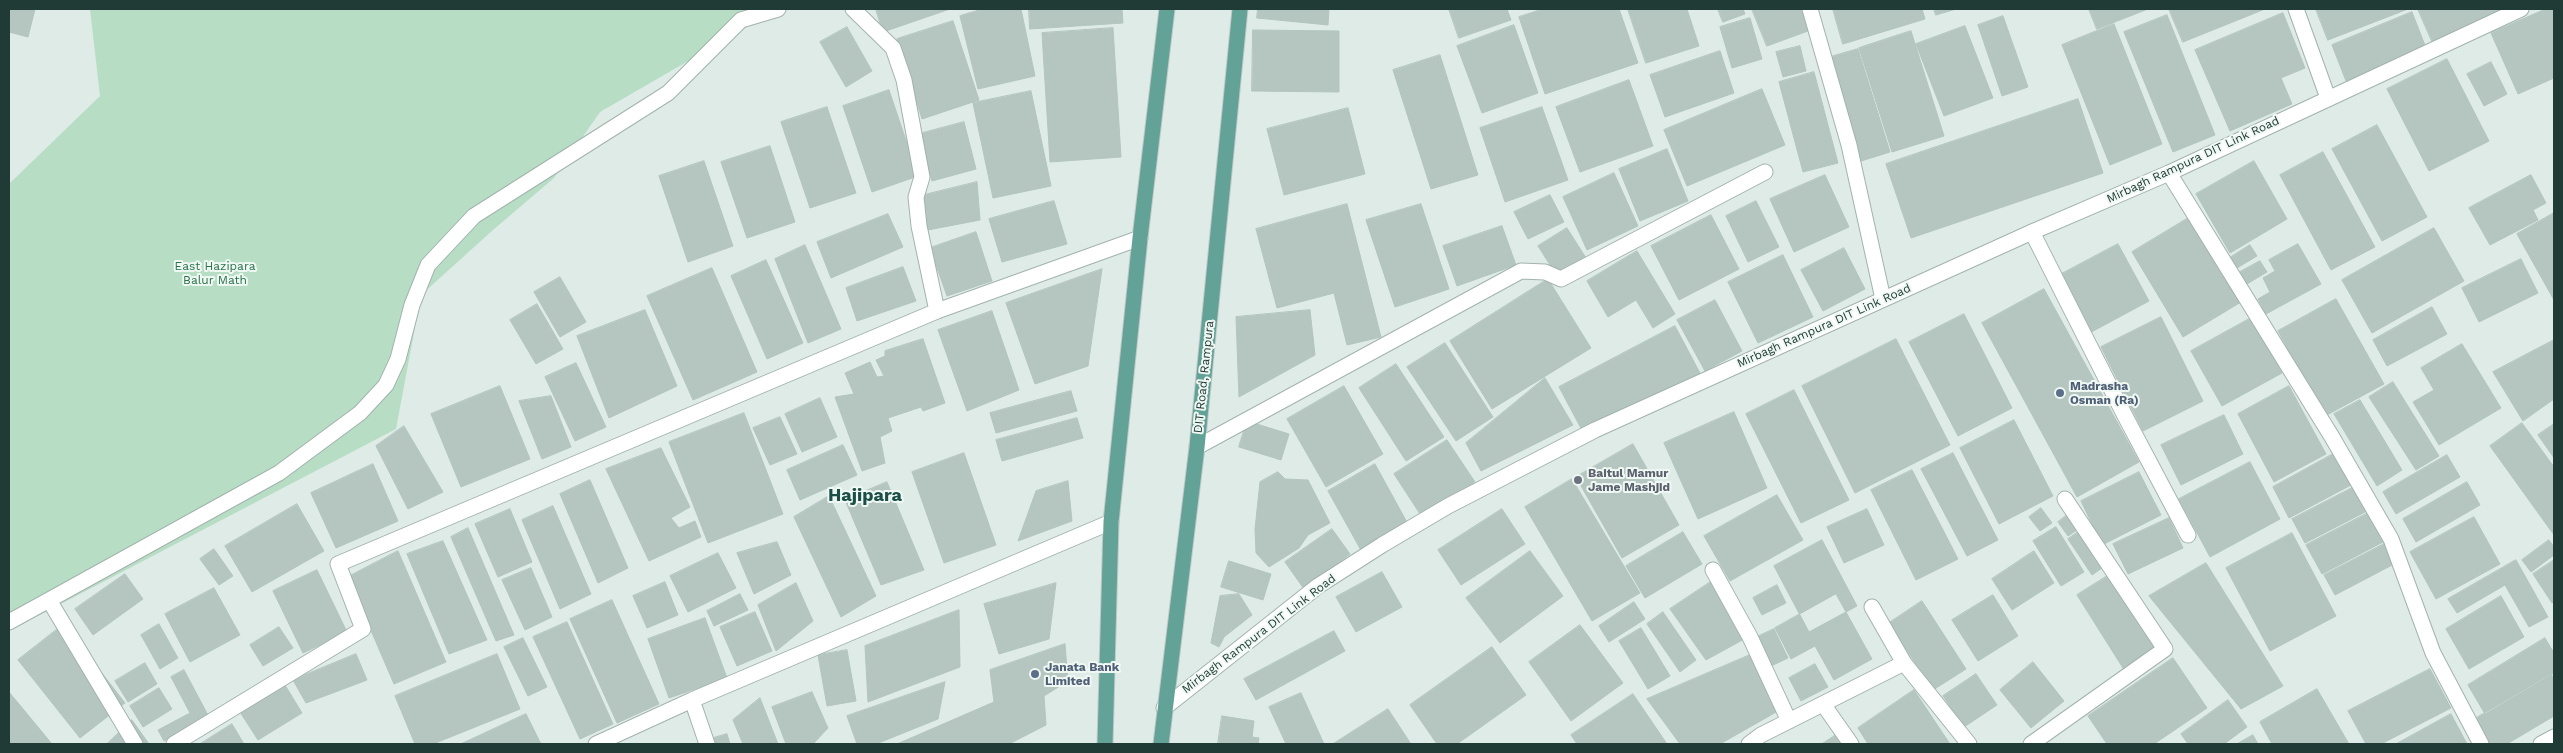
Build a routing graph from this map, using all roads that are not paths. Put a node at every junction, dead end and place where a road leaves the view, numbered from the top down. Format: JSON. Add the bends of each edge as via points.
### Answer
{"nodes":[{"id":1,"x":778,"y":9,"type":"edge"},
{"id":2,"x":852,"y":9,"type":"edge"},
{"id":3,"x":1167,"y":9,"type":"edge"},
{"id":4,"x":1240,"y":9,"type":"edge"},
{"id":5,"x":1810,"y":9,"type":"edge"},
{"id":6,"x":2296,"y":9,"type":"edge"},
{"id":7,"x":2520,"y":9,"type":"edge"},
{"id":8,"x":2328,"y":98,"type":"junction"},
{"id":9,"x":1765,"y":172,"type":"dead end"},
{"id":10,"x":2169,"y":173,"type":"junction"},
{"id":11,"x":2032,"y":232,"type":"junction"},
{"id":12,"x":1140,"y":238,"type":"junction"},
{"id":13,"x":1883,"y":299,"type":"junction"},
{"id":14,"x":937,"y":311,"type":"junction"},
{"id":15,"x":1197,"y":446,"type":"junction"},
{"id":16,"x":2066,"y":500,"type":"dead end"},
{"id":17,"x":1111,"y":522,"type":"junction"},
{"id":18,"x":2188,"y":534,"type":"dead end"},
{"id":19,"x":1713,"y":570,"type":"dead end"},
{"id":20,"x":49,"y":600,"type":"junction"},
{"id":21,"x":1872,"y":607,"type":"dead end"},
{"id":22,"x":9,"y":622,"type":"edge"},
{"id":23,"x":1904,"y":663,"type":"junction"},
{"id":24,"x":692,"y":700,"type":"junction"},
{"id":25,"x":1822,"y":704,"type":"junction"},
{"id":26,"x":1164,"y":708,"type":"junction"},
{"id":27,"x":1789,"y":721,"type":"junction"},
{"id":28,"x":2554,"y":737,"type":"edge"},
{"id":29,"x":134,"y":744,"type":"edge"},
{"id":30,"x":174,"y":744,"type":"edge"},
{"id":31,"x":596,"y":744,"type":"edge"},
{"id":32,"x":707,"y":744,"type":"edge"},
{"id":33,"x":1105,"y":744,"type":"edge"},
{"id":34,"x":1161,"y":744,"type":"edge"},
{"id":35,"x":1749,"y":744,"type":"edge"},
{"id":36,"x":1851,"y":744,"type":"edge"},
{"id":37,"x":1969,"y":744,"type":"edge"},
{"id":38,"x":2031,"y":744,"type":"edge"},
{"id":39,"x":2481,"y":744,"type":"edge"},
{"id":40,"x":2541,"y":744,"type":"edge"}],
"edges":[{"from":1,"to":20,"type":"street","via":[[742,20],[668,93],[474,216],[428,265],[412,305],[398,359],[386,385],[360,414],[279,473]]},
{"from":2,"to":14,"type":"street","via":[[893,48],[904,80],[922,177],[916,197],[919,226]]},
{"from":3,"to":12,"type":"main road"},
{"from":4,"to":15,"type":"main road","name":"DIT Road, Rampura"},
{"from":5,"to":13,"type":"street","via":[[1849,145]]},
{"from":6,"to":8,"type":"street"},
{"from":7,"to":8,"type":"street","name":"Mirbagh Rampura DIT Link Road"},
{"from":8,"to":10,"type":"street","name":"Mirbagh Rampura DIT Link Road"},
{"from":9,"to":15,"type":"street","via":[[1561,280],[1544,272],[1521,271]]},
{"from":10,"to":11,"type":"street","name":"Mirbagh Rampura DIT Link Road"},
{"from":10,"to":39,"type":"street","via":[[2391,539],[2433,653]]},
{"from":11,"to":13,"type":"street","name":"Mirbagh Rampura DIT Link Road"},
{"from":11,"to":18,"type":"street","via":[[2124,416]]},
{"from":12,"to":14,"type":"street"},
{"from":12,"to":17,"type":"main road"},
{"from":13,"to":26,"type":"street","name":"Mirbagh Rampura DIT Link Road","via":[[1595,430],[1448,506],[1318,586]]},
{"from":14,"to":30,"type":"street","via":[[338,564],[363,629]]},
{"from":15,"to":26,"type":"main road","name":"DIT Road, Rampura"},
{"from":16,"to":38,"type":"street","via":[[2165,649]]},
{"from":17,"to":24,"type":"street"},
{"from":17,"to":33,"type":"main road"},
{"from":19,"to":27,"type":"street","via":[[1750,637]]},
{"from":20,"to":22,"type":"street"},
{"from":20,"to":29,"type":"street"},
{"from":21,"to":23,"type":"street"},
{"from":23,"to":25,"type":"street"},
{"from":23,"to":37,"type":"street"},
{"from":24,"to":31,"type":"street"},
{"from":24,"to":32,"type":"street"},
{"from":25,"to":27,"type":"street"},
{"from":25,"to":36,"type":"street"},
{"from":26,"to":34,"type":"main road","name":"DIT Road, Rampura"},
{"from":27,"to":35,"type":"street"},
{"from":28,"to":40,"type":"street"}]}
